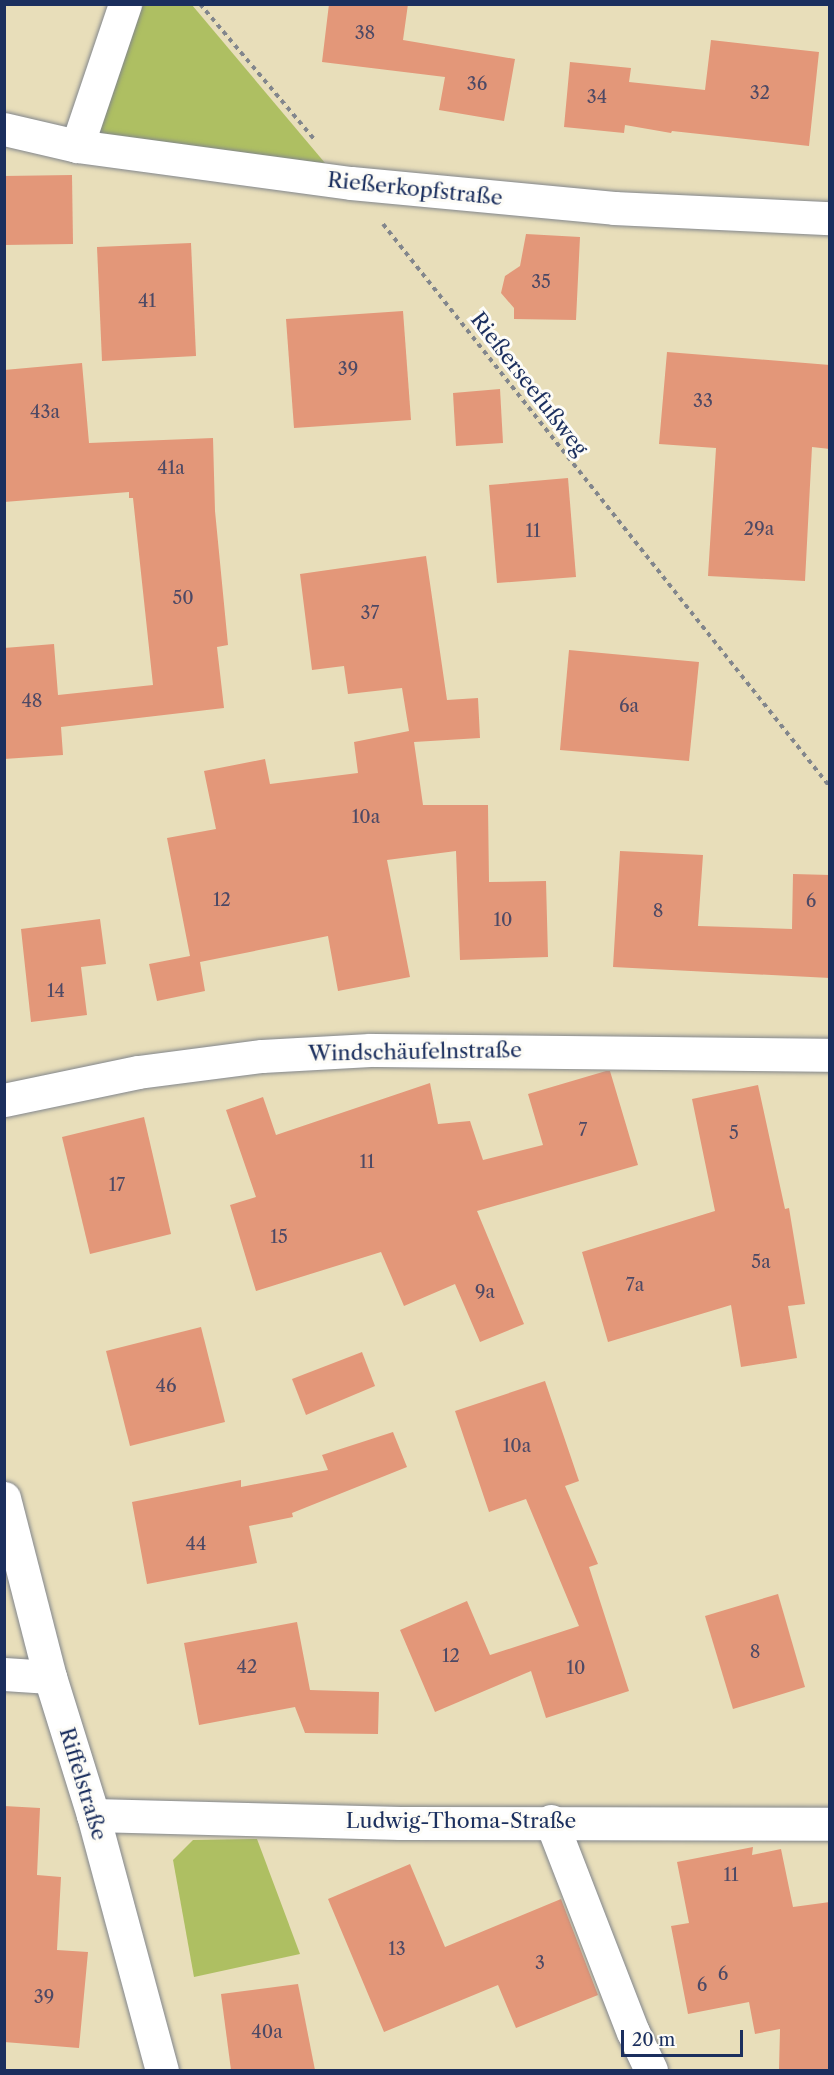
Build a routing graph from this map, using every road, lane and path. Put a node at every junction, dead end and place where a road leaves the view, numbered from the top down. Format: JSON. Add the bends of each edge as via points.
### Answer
{"nodes":[{"id":1,"x":125,"y":4,"type":"edge"},
{"id":2,"x":200,"y":4,"type":"edge"},
{"id":3,"x":4,"y":129,"type":"edge"},
{"id":4,"x":77,"y":146,"type":"junction"},
{"id":5,"x":351,"y":183,"type":"junction"},
{"id":6,"x":830,"y":218,"type":"edge"},
{"id":7,"x":830,"y":787,"type":"edge"},
{"id":8,"x":830,"y":1055,"type":"edge"},
{"id":9,"x":4,"y":1100,"type":"edge"},
{"id":10,"x":4,"y":1498,"type":"edge"},
{"id":11,"x":4,"y":1674,"type":"edge"},
{"id":12,"x":50,"y":1677,"type":"junction"},
{"id":13,"x":93,"y":1815,"type":"junction"},
{"id":14,"x":551,"y":1821,"type":"junction"},
{"id":15,"x":830,"y":1824,"type":"edge"},
{"id":16,"x":162,"y":2070,"type":"edge"},
{"id":17,"x":651,"y":2070,"type":"edge"}],
"edges":[{"from":1,"to":4,"type":"street"},
{"from":2,"to":5,"type":"path","name":"Rießerseefußweg"},
{"from":3,"to":4,"type":"street","name":"Rießerkopfstraße"},
{"from":4,"to":5,"type":"street","name":"Rießerkopfstraße"},
{"from":5,"to":6,"type":"street","name":"Rießerkopfstraße","via":[[614,208]]},
{"from":5,"to":7,"type":"path","name":"Rießerseefußweg"},
{"from":8,"to":9,"type":"street","name":"Windschäufelnstraße","via":[[360,1050],[262,1056],[138,1072]]},
{"from":10,"to":12,"type":"street","name":"Riffelstraße"},
{"from":11,"to":12,"type":"street"},
{"from":12,"to":13,"type":"street","name":"Riffelstraße"},
{"from":13,"to":14,"type":"street","name":"Ludwig-Thoma-Straße","via":[[388,1822]]},
{"from":13,"to":16,"type":"street","name":"Riffelstraße"},
{"from":14,"to":15,"type":"street","name":"Ludwig-Thoma-Straße"},
{"from":14,"to":17,"type":"street"}]}
